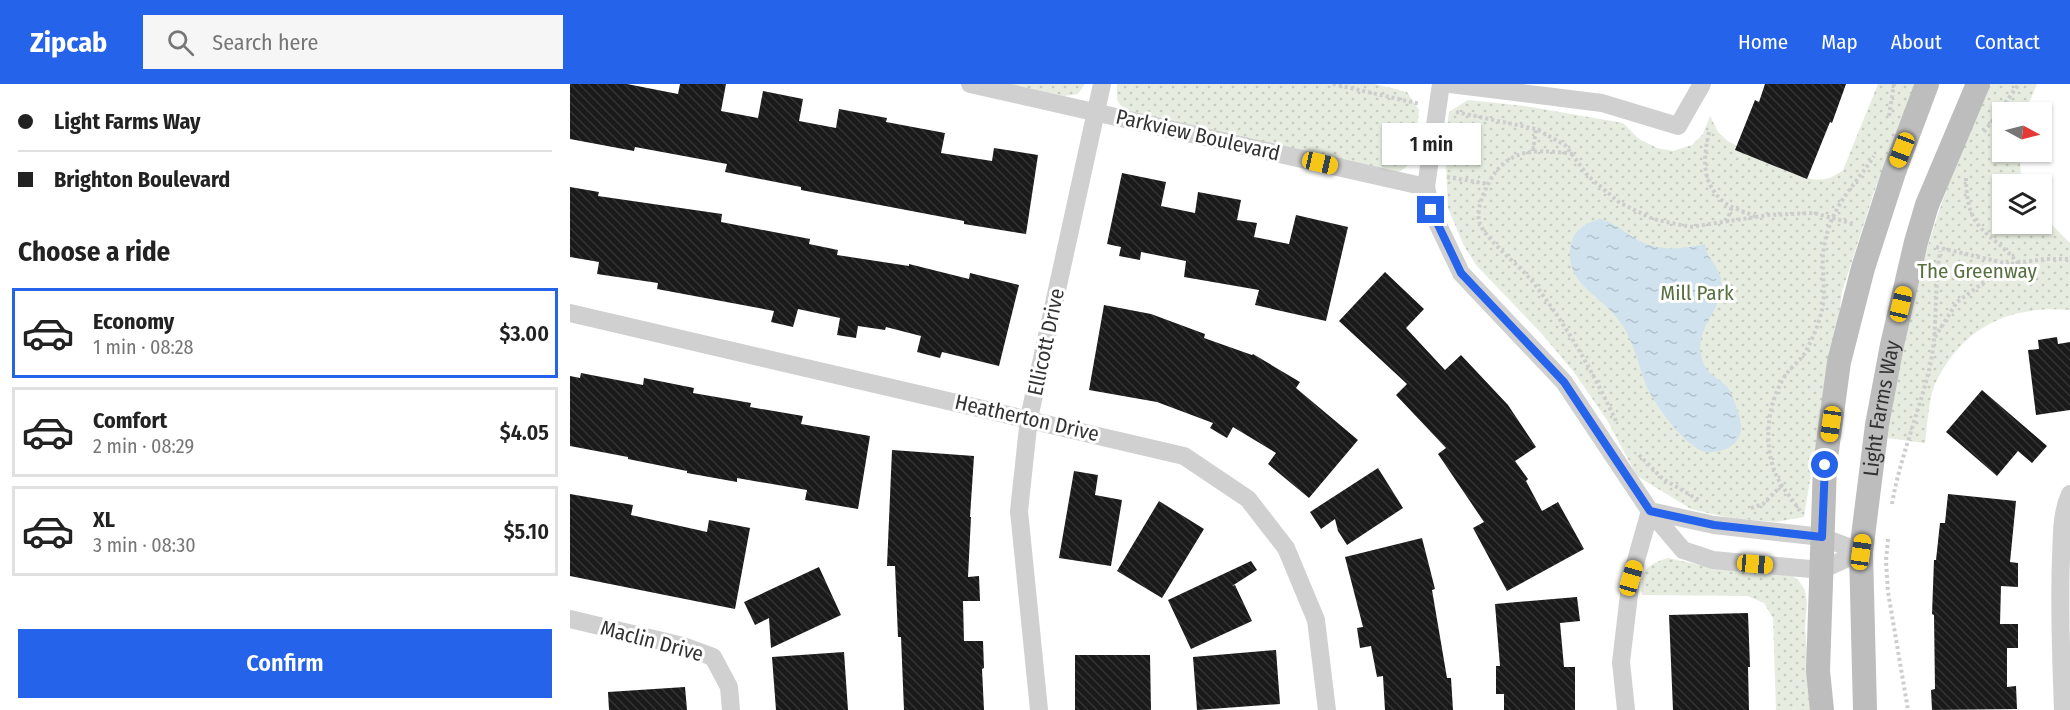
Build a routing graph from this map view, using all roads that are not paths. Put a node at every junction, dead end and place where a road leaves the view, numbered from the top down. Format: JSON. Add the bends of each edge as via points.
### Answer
{"nodes":[{"id":1,"x":970,"y":84,"type":"edge"},
{"id":2,"x":1102,"y":84,"type":"edge"},
{"id":3,"x":1441,"y":84,"type":"edge"},
{"id":4,"x":1450,"y":84,"type":"edge"},
{"id":5,"x":1702,"y":84,"type":"edge"},
{"id":6,"x":1927,"y":84,"type":"edge"},
{"id":7,"x":1978,"y":84,"type":"edge"},
{"id":8,"x":1096,"y":112,"type":"junction"},
{"id":9,"x":1426,"y":187,"type":"junction"},
{"id":10,"x":570,"y":313,"type":"edge"},
{"id":11,"x":1029,"y":418,"type":"junction"},
{"id":12,"x":2070,"y":494,"type":"edge"},
{"id":13,"x":1650,"y":511,"type":"junction"},
{"id":14,"x":1822,"y":537,"type":"junction"},
{"id":15,"x":1861,"y":552,"type":"junction"},
{"id":16,"x":1821,"y":570,"type":"junction"},
{"id":17,"x":570,"y":619,"type":"edge"},
{"id":18,"x":731,"y":710,"type":"edge"},
{"id":19,"x":1039,"y":710,"type":"edge"},
{"id":20,"x":1327,"y":710,"type":"edge"},
{"id":21,"x":1626,"y":710,"type":"edge"},
{"id":22,"x":1822,"y":710,"type":"edge"},
{"id":23,"x":1865,"y":710,"type":"edge"},
{"id":24,"x":2063,"y":710,"type":"edge"}],
"edges":[{"from":1,"to":8,"type":"street","name":"Parkview Boulevard"},
{"from":2,"to":8,"type":"street","name":"Ellicott Drive"},
{"from":3,"to":9,"type":"street"},
{"from":4,"to":5,"type":"street","via":[[1602,104],[1678,126]]},
{"from":6,"to":14,"type":"street","via":[[1863,267],[1839,362],[1825,465]]},
{"from":7,"to":15,"type":"street","name":"Light Farms Way","via":[[1916,243],[1879,414]]},
{"from":8,"to":9,"type":"street","name":"Parkview Boulevard"},
{"from":8,"to":11,"type":"street","name":"Ellicott Drive"},
{"from":9,"to":13,"type":"street","via":[[1431,210],[1461,273],[1564,382]]},
{"from":10,"to":11,"type":"street","name":"Heatherton Drive"},
{"from":11,"to":19,"type":"street","name":"Ellicott Drive","via":[[1018,511]]},
{"from":11,"to":20,"type":"street","name":"Heatherton Drive","via":[[1184,456],[1248,499],[1286,548],[1316,620]]},
{"from":12,"to":24,"type":"street","via":[[2062,532],[2059,611]]},
{"from":13,"to":14,"type":"street","via":[[1714,525]]},
{"from":13,"to":16,"type":"street","via":[[1683,550],[1713,560]]},
{"from":13,"to":21,"type":"street","via":[[1631,578],[1621,662]]},
{"from":14,"to":15,"type":"street"},
{"from":14,"to":16,"type":"street"},
{"from":15,"to":16,"type":"street"},
{"from":15,"to":23,"type":"street","name":"Light Farms Way"},
{"from":16,"to":22,"type":"street","via":[[1818,671]]},
{"from":17,"to":18,"type":"street","name":"Maclin Drive","via":[[713,657],[729,687]]}]}
